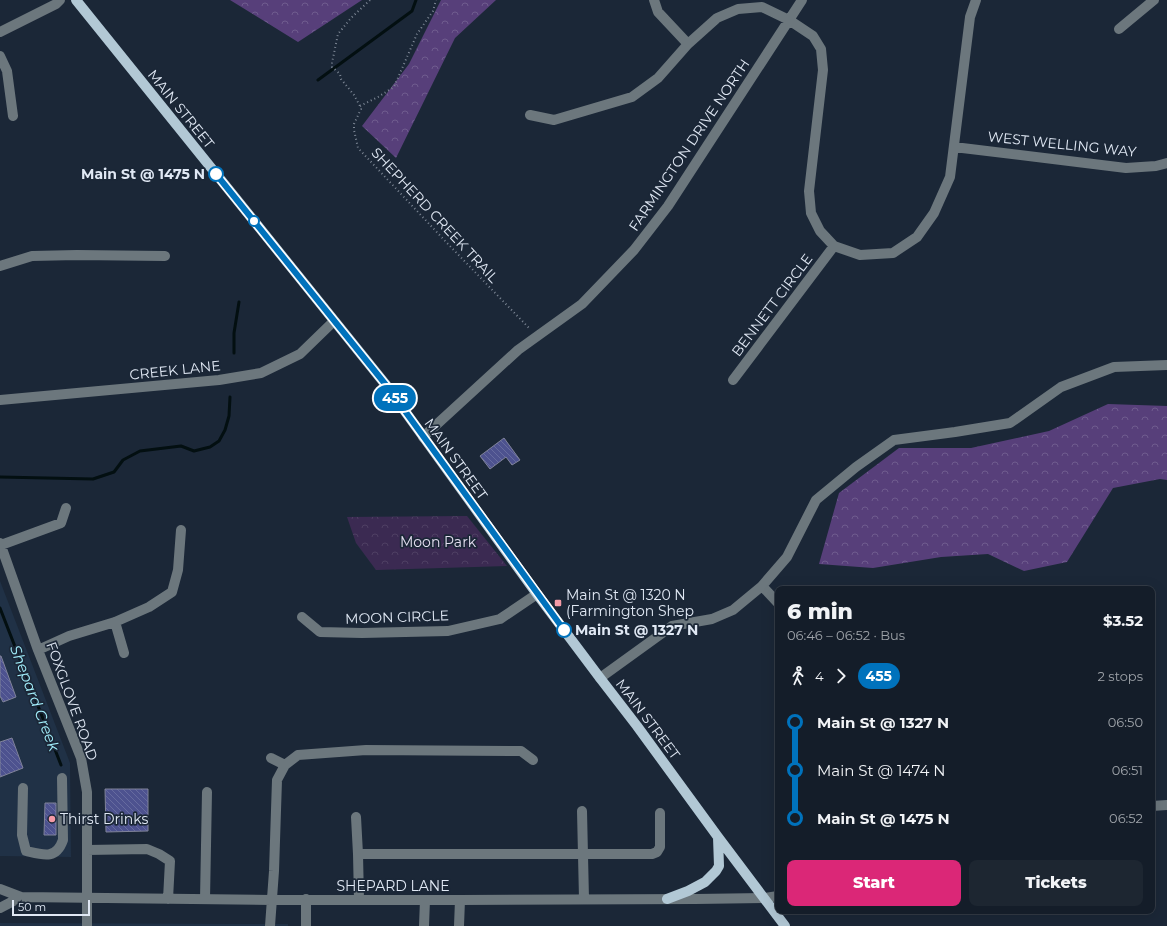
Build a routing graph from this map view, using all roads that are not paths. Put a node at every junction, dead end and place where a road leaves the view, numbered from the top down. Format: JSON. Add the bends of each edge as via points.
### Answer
{"nodes":[{"id":1,"x":60,"y":0,"type":"edge"},
{"id":2,"x":76,"y":0,"type":"edge"},
{"id":3,"x":654,"y":0,"type":"edge"},
{"id":4,"x":802,"y":0,"type":"edge"},
{"id":5,"x":976,"y":0,"type":"edge"},
{"id":6,"x":1154,"y":0,"type":"edge"},
{"id":7,"x":789,"y":20,"type":"junction"},
{"id":8,"x":1119,"y":28,"type":"dead end"},
{"id":9,"x":0,"y":32,"type":"edge"},
{"id":10,"x":688,"y":44,"type":"junction"},
{"id":11,"x":0,"y":56,"type":"edge"},
{"id":12,"x":530,"y":115,"type":"dead end"},
{"id":13,"x":13,"y":116,"type":"dead end"},
{"id":14,"x":954,"y":147,"type":"junction"},
{"id":15,"x":1167,"y":163,"type":"edge"},
{"id":16,"x":834,"y":246,"type":"junction"},
{"id":17,"x":165,"y":256,"type":"dead end"},
{"id":18,"x":0,"y":266,"type":"edge"},
{"id":19,"x":334,"y":321,"type":"junction"},
{"id":20,"x":1167,"y":365,"type":"edge"},
{"id":21,"x":733,"y":380,"type":"dead end"},
{"id":22,"x":0,"y":400,"type":"edge"},
{"id":23,"x":423,"y":437,"type":"junction"},
{"id":24,"x":66,"y":508,"type":"dead end"},
{"id":25,"x":181,"y":530,"type":"dead end"},
{"id":26,"x":0,"y":544,"type":"edge"},
{"id":27,"x":762,"y":586,"type":"junction"},
{"id":28,"x":537,"y":594,"type":"junction"},
{"id":29,"x":775,"y":600,"type":"edge"},
{"id":30,"x":302,"y":617,"type":"dead end"},
{"id":31,"x":115,"y":622,"type":"junction"},
{"id":32,"x":38,"y":650,"type":"junction"},
{"id":33,"x":124,"y":653,"type":"dead end"},
{"id":34,"x":600,"y":678,"type":"junction"},
{"id":35,"x":271,"y":758,"type":"dead end"},
{"id":36,"x":534,"y":760,"type":"dead end"},
{"id":37,"x":285,"y":765,"type":"junction"},
{"id":38,"x":62,"y":778,"type":"dead end"},
{"id":39,"x":23,"y":788,"type":"dead end"},
{"id":40,"x":206,"y":792,"type":"dead end"},
{"id":41,"x":1167,"y":805,"type":"edge"},
{"id":42,"x":1155,"y":806,"type":"edge"},
{"id":43,"x":582,"y":811,"type":"dead end"},
{"id":44,"x":660,"y":813,"type":"dead end"},
{"id":45,"x":356,"y":817,"type":"dead end"},
{"id":46,"x":718,"y":837,"type":"junction"},
{"id":47,"x":87,"y":850,"type":"junction"},
{"id":48,"x":582,"y":853,"type":"junction"},
{"id":49,"x":358,"y":854,"type":"junction"},
{"id":50,"x":0,"y":889,"type":"edge"},
{"id":51,"x":775,"y":896,"type":"edge"},
{"id":52,"x":21,"y":897,"type":"junction"},
{"id":53,"x":87,"y":898,"type":"junction"},
{"id":54,"x":765,"y":898,"type":"junction"},
{"id":55,"x":168,"y":899,"type":"junction"},
{"id":56,"x":205,"y":899,"type":"junction"},
{"id":57,"x":306,"y":899,"type":"junction"},
{"id":58,"x":584,"y":899,"type":"junction"},
{"id":59,"x":667,"y":899,"type":"junction"},
{"id":60,"x":272,"y":900,"type":"junction"},
{"id":61,"x":359,"y":900,"type":"junction"},
{"id":62,"x":425,"y":900,"type":"junction"},
{"id":63,"x":460,"y":900,"type":"junction"},
{"id":64,"x":0,"y":908,"type":"edge"},
{"id":65,"x":775,"y":912,"type":"edge"},
{"id":66,"x":776,"y":914,"type":"edge"},
{"id":67,"x":87,"y":926,"type":"edge"},
{"id":68,"x":270,"y":926,"type":"edge"},
{"id":69,"x":306,"y":926,"type":"edge"},
{"id":70,"x":424,"y":926,"type":"edge"},
{"id":71,"x":459,"y":926,"type":"edge"},
{"id":72,"x":785,"y":926,"type":"edge"}],
"edges":[{"from":1,"to":9,"type":"street"},
{"from":2,"to":19,"type":"main road","name":"MAIN STREET"},
{"from":3,"to":10,"type":"street","via":[[658,12]]},
{"from":4,"to":7,"type":"street","name":"FARMINGTON DRIVE NORTH"},
{"from":5,"to":14,"type":"street","via":[[970,17]]},
{"from":6,"to":8,"type":"street"},
{"from":7,"to":10,"type":"street","via":[[762,7],[738,9],[717,18]]},
{"from":7,"to":16,"type":"street","via":[[813,36],[821,49],[823,70],[809,191],[811,213],[820,231]]},
{"from":7,"to":23,"type":"street","name":"FARMINGTON DRIVE NORTH","via":[[668,206],[634,250],[582,304],[518,350]]},
{"from":10,"to":12,"type":"street","via":[[658,78],[632,97],[554,120]]},
{"from":11,"to":13,"type":"street","via":[[6,71]]},
{"from":14,"to":15,"type":"street","name":"WEST WELLING WAY","via":[[1126,168]]},
{"from":14,"to":16,"type":"street","via":[[950,177],[934,213],[917,238],[894,253],[860,255]]},
{"from":16,"to":21,"type":"street","name":"BENNETT CIRCLE"},
{"from":17,"to":18,"type":"street","via":[[32,256]]},
{"from":19,"to":22,"type":"street","name":"CREEK LANE","via":[[300,354],[261,373],[219,380]]},
{"from":19,"to":23,"type":"main road","name":"MAIN STREET","via":[[386,385]]},
{"from":20,"to":27,"type":"street","via":[[1114,367],[1061,387],[1010,423],[894,440],[816,500],[787,557]]},
{"from":23,"to":28,"type":"main road","name":"MAIN STREET"},
{"from":24,"to":26,"type":"street","via":[[61,523]]},
{"from":25,"to":31,"type":"street","via":[[178,570],[172,592],[149,607]]},
{"from":26,"to":32,"type":"street","name":"FOXGLOVE ROAD"},
{"from":27,"to":29,"type":"street"},
{"from":27,"to":34,"type":"street","via":[[733,610],[712,619],[672,626]]},
{"from":28,"to":30,"type":"street","name":"MOON CIRCLE","via":[[500,619],[448,631],[320,632]]},
{"from":28,"to":34,"type":"main road","name":"MAIN STREET"},
{"from":31,"to":32,"type":"street","via":[[70,636]]},
{"from":31,"to":33,"type":"street"},
{"from":32,"to":47,"type":"street","name":"FOXGLOVE ROAD","via":[[81,758],[86,792]]},
{"from":34,"to":46,"type":"main road","name":"MAIN STREET"},
{"from":35,"to":37,"type":"street"},
{"from":36,"to":37,"type":"street","via":[[521,751],[366,750],[298,755]]},
{"from":37,"to":60,"type":"street","via":[[277,780]]},
{"from":38,"to":39,"type":"street","via":[[63,840],[60,848],[52,854],[40,855],[26,851],[22,835]]},
{"from":40,"to":56,"type":"street"},
{"from":41,"to":42,"type":"street"},
{"from":43,"to":48,"type":"street"},
{"from":44,"to":48,"type":"street","via":[[660,847],[657,852]]},
{"from":45,"to":49,"type":"street"},
{"from":46,"to":54,"type":"main road","name":"MAIN STREET"},
{"from":46,"to":59,"type":"main road","via":[[719,866],[716,871],[705,882]]},
{"from":47,"to":53,"type":"street","name":"FOXGLOVE ROAD"},
{"from":47,"to":55,"type":"street","via":[[147,849],[159,854],[170,861]]},
{"from":48,"to":49,"type":"street"},
{"from":48,"to":58,"type":"street"},
{"from":49,"to":61,"type":"street"},
{"from":50,"to":52,"type":"street","name":"SHEPARD LANE"},
{"from":51,"to":54,"type":"street","name":"SHEPARD LANE"},
{"from":52,"to":53,"type":"street","name":"SHEPARD LANE"},
{"from":52,"to":64,"type":"street","name":"SHEPARD LANE"},
{"from":53,"to":55,"type":"street","name":"SHEPARD LANE"},
{"from":53,"to":67,"type":"street","name":"FOXGLOVE ROAD"},
{"from":54,"to":59,"type":"street","name":"SHEPARD LANE"},
{"from":54,"to":65,"type":"main road","name":"MAIN STREET"},
{"from":55,"to":56,"type":"street","name":"SHEPARD LANE"},
{"from":56,"to":60,"type":"street","name":"SHEPARD LANE"},
{"from":57,"to":60,"type":"street","name":"SHEPARD LANE"},
{"from":57,"to":61,"type":"street","name":"SHEPARD LANE"},
{"from":57,"to":69,"type":"street"},
{"from":58,"to":59,"type":"street","name":"SHEPARD LANE"},
{"from":58,"to":63,"type":"street","name":"SHEPARD LANE"},
{"from":60,"to":68,"type":"street"},
{"from":61,"to":62,"type":"street","name":"SHEPARD LANE"},
{"from":62,"to":63,"type":"street","name":"SHEPARD LANE"},
{"from":62,"to":70,"type":"street"},
{"from":63,"to":71,"type":"street"},
{"from":66,"to":72,"type":"main road","name":"MAIN STREET"}]}
